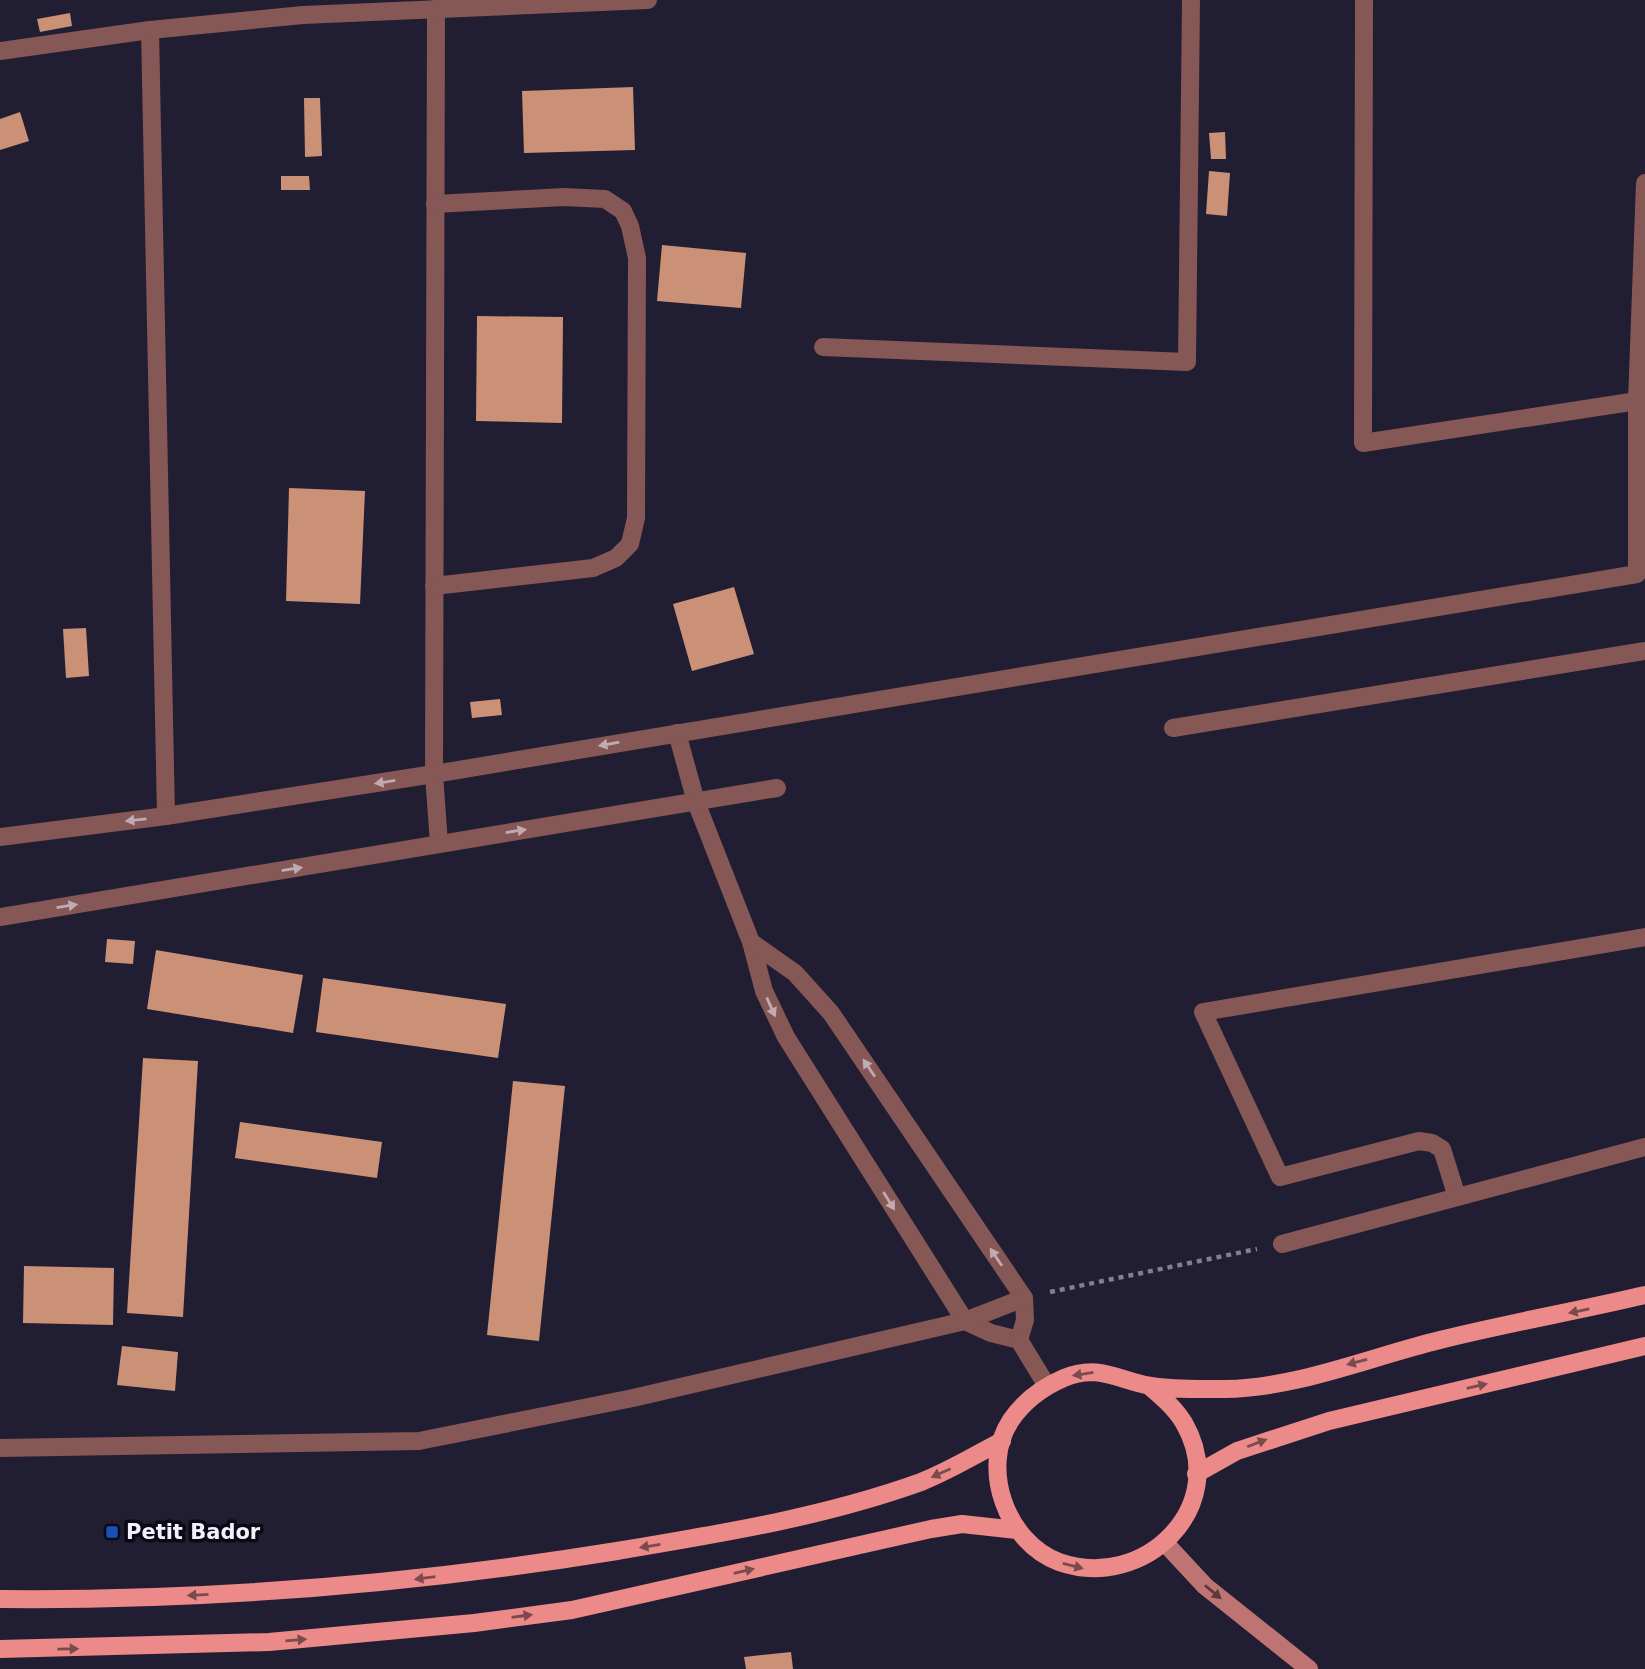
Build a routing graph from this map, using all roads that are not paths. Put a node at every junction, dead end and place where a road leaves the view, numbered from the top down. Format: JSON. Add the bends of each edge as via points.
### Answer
{"nodes":[{"id":1,"x":648,"y":0,"type":"edge"},
{"id":2,"x":1191,"y":0,"type":"edge"},
{"id":3,"x":1364,"y":0,"type":"edge"},
{"id":4,"x":436,"y":8,"type":"junction"},
{"id":5,"x":150,"y":30,"type":"junction"},
{"id":6,"x":0,"y":51,"type":"edge"},
{"id":7,"x":1645,"y":183,"type":"edge"},
{"id":8,"x":435,"y":204,"type":"junction"},
{"id":9,"x":823,"y":347,"type":"dead end"},
{"id":10,"x":1637,"y":401,"type":"junction"},
{"id":11,"x":435,"y":586,"type":"junction"},
{"id":12,"x":1645,"y":651,"type":"edge"},
{"id":13,"x":1173,"y":728,"type":"dead end"},
{"id":14,"x":677,"y":733,"type":"junction"},
{"id":15,"x":434,"y":774,"type":"junction"},
{"id":16,"x":777,"y":788,"type":"dead end"},
{"id":17,"x":696,"y":802,"type":"junction"},
{"id":18,"x":166,"y":816,"type":"junction"},
{"id":19,"x":0,"y":837,"type":"edge"},
{"id":20,"x":439,"y":844,"type":"junction"},
{"id":21,"x":0,"y":917,"type":"edge"},
{"id":22,"x":1645,"y":937,"type":"edge"},
{"id":23,"x":751,"y":942,"type":"junction"},
{"id":24,"x":1645,"y":1147,"type":"edge"},
{"id":25,"x":1457,"y":1197,"type":"junction"},
{"id":26,"x":1282,"y":1244,"type":"road end"},
{"id":27,"x":1645,"y":1295,"type":"edge"},
{"id":28,"x":1024,"y":1298,"type":"junction"},
{"id":29,"x":965,"y":1321,"type":"junction"},
{"id":30,"x":1019,"y":1339,"type":"junction"},
{"id":31,"x":1645,"y":1346,"type":"edge"},
{"id":32,"x":1047,"y":1386,"type":"junction"},
{"id":33,"x":1149,"y":1386,"type":"junction"},
{"id":34,"x":1002,"y":1441,"type":"junction"},
{"id":35,"x":0,"y":1448,"type":"edge"},
{"id":36,"x":1196,"y":1474,"type":"junction"},
{"id":37,"x":1017,"y":1530,"type":"junction"},
{"id":38,"x":1165,"y":1543,"type":"junction"},
{"id":39,"x":0,"y":1599,"type":"edge"},
{"id":40,"x":0,"y":1649,"type":"edge"},
{"id":41,"x":1309,"y":1669,"type":"edge"}],
"edges":[{"from":1,"to":4,"type":"street"},
{"from":2,"to":9,"type":"street","via":[[1187,362]]},
{"from":3,"to":10,"type":"street","via":[[1363,443]]},
{"from":4,"to":5,"type":"street"},
{"from":4,"to":8,"type":"street"},
{"from":5,"to":6,"type":"street"},
{"from":5,"to":18,"type":"street"},
{"from":7,"to":10,"type":"street"},
{"from":8,"to":11,"type":"street"},
{"from":8,"to":11,"type":"street","via":[[605,199],[623,211],[637,258],[636,518],[630,544],[616,558],[593,568]]},
{"from":10,"to":14,"type":"street","via":[[1637,574]]},
{"from":11,"to":15,"type":"street"},
{"from":12,"to":13,"type":"street"},
{"from":14,"to":15,"type":"street","one_way":true},
{"from":14,"to":17,"type":"street"},
{"from":15,"to":18,"type":"street","one_way":true},
{"from":15,"to":20,"type":"street"},
{"from":16,"to":17,"type":"street"},
{"from":20,"to":17,"type":"street","one_way":true},
{"from":17,"to":23,"type":"street"},
{"from":18,"to":19,"type":"street","one_way":true},
{"from":21,"to":20,"type":"street","one_way":true},
{"from":22,"to":25,"type":"street","via":[[1203,1012],[1280,1177],[1419,1141],[1442,1149]]},
{"from":28,"to":23,"type":"street","one_way":true,"via":[[831,1013],[795,973]]},
{"from":23,"to":29,"type":"street","one_way":true,"via":[[764,991],[786,1037]]},
{"from":24,"to":25,"type":"street"},
{"from":25,"to":26,"type":"street"},
{"from":27,"to":33,"type":"main road","one_way":true,"via":[[1441,1339],[1280,1382],[1229,1389]]},
{"from":28,"to":29,"type":"street"},
{"from":28,"to":30,"type":"street","via":[[1025,1320]]},
{"from":29,"to":30,"type":"street","via":[[991,1334]]},
{"from":29,"to":35,"type":"street","via":[[633,1398],[419,1441]]},
{"from":30,"to":32,"type":"street"},
{"from":36,"to":31,"type":"main road","one_way":true,"via":[[1237,1451],[1329,1421]]},
{"from":33,"to":32,"type":"main road","one_way":true,"via":[[1100,1371]]},
{"from":32,"to":34,"type":"main road","via":[[1010,1421]]},
{"from":33,"to":36,"type":"main road","via":[[1185,1424],[1194,1448]]},
{"from":34,"to":37,"type":"main road","via":[[999,1487]]},
{"from":34,"to":39,"type":"main road","one_way":true,"via":[[922,1482],[836,1507],[580,1557],[279,1591]]},
{"from":36,"to":38,"type":"main road","via":[[1192,1500]]},
{"from":37,"to":38,"type":"main road","one_way":true,"via":[[1054,1560],[1076,1568],[1123,1566]]},
{"from":40,"to":37,"type":"main road","one_way":true,"via":[[269,1642],[474,1623],[572,1610],[931,1529],[962,1524]]},
{"from":38,"to":41,"type":"main road","one_way":true,"via":[[1205,1586]]}]}
